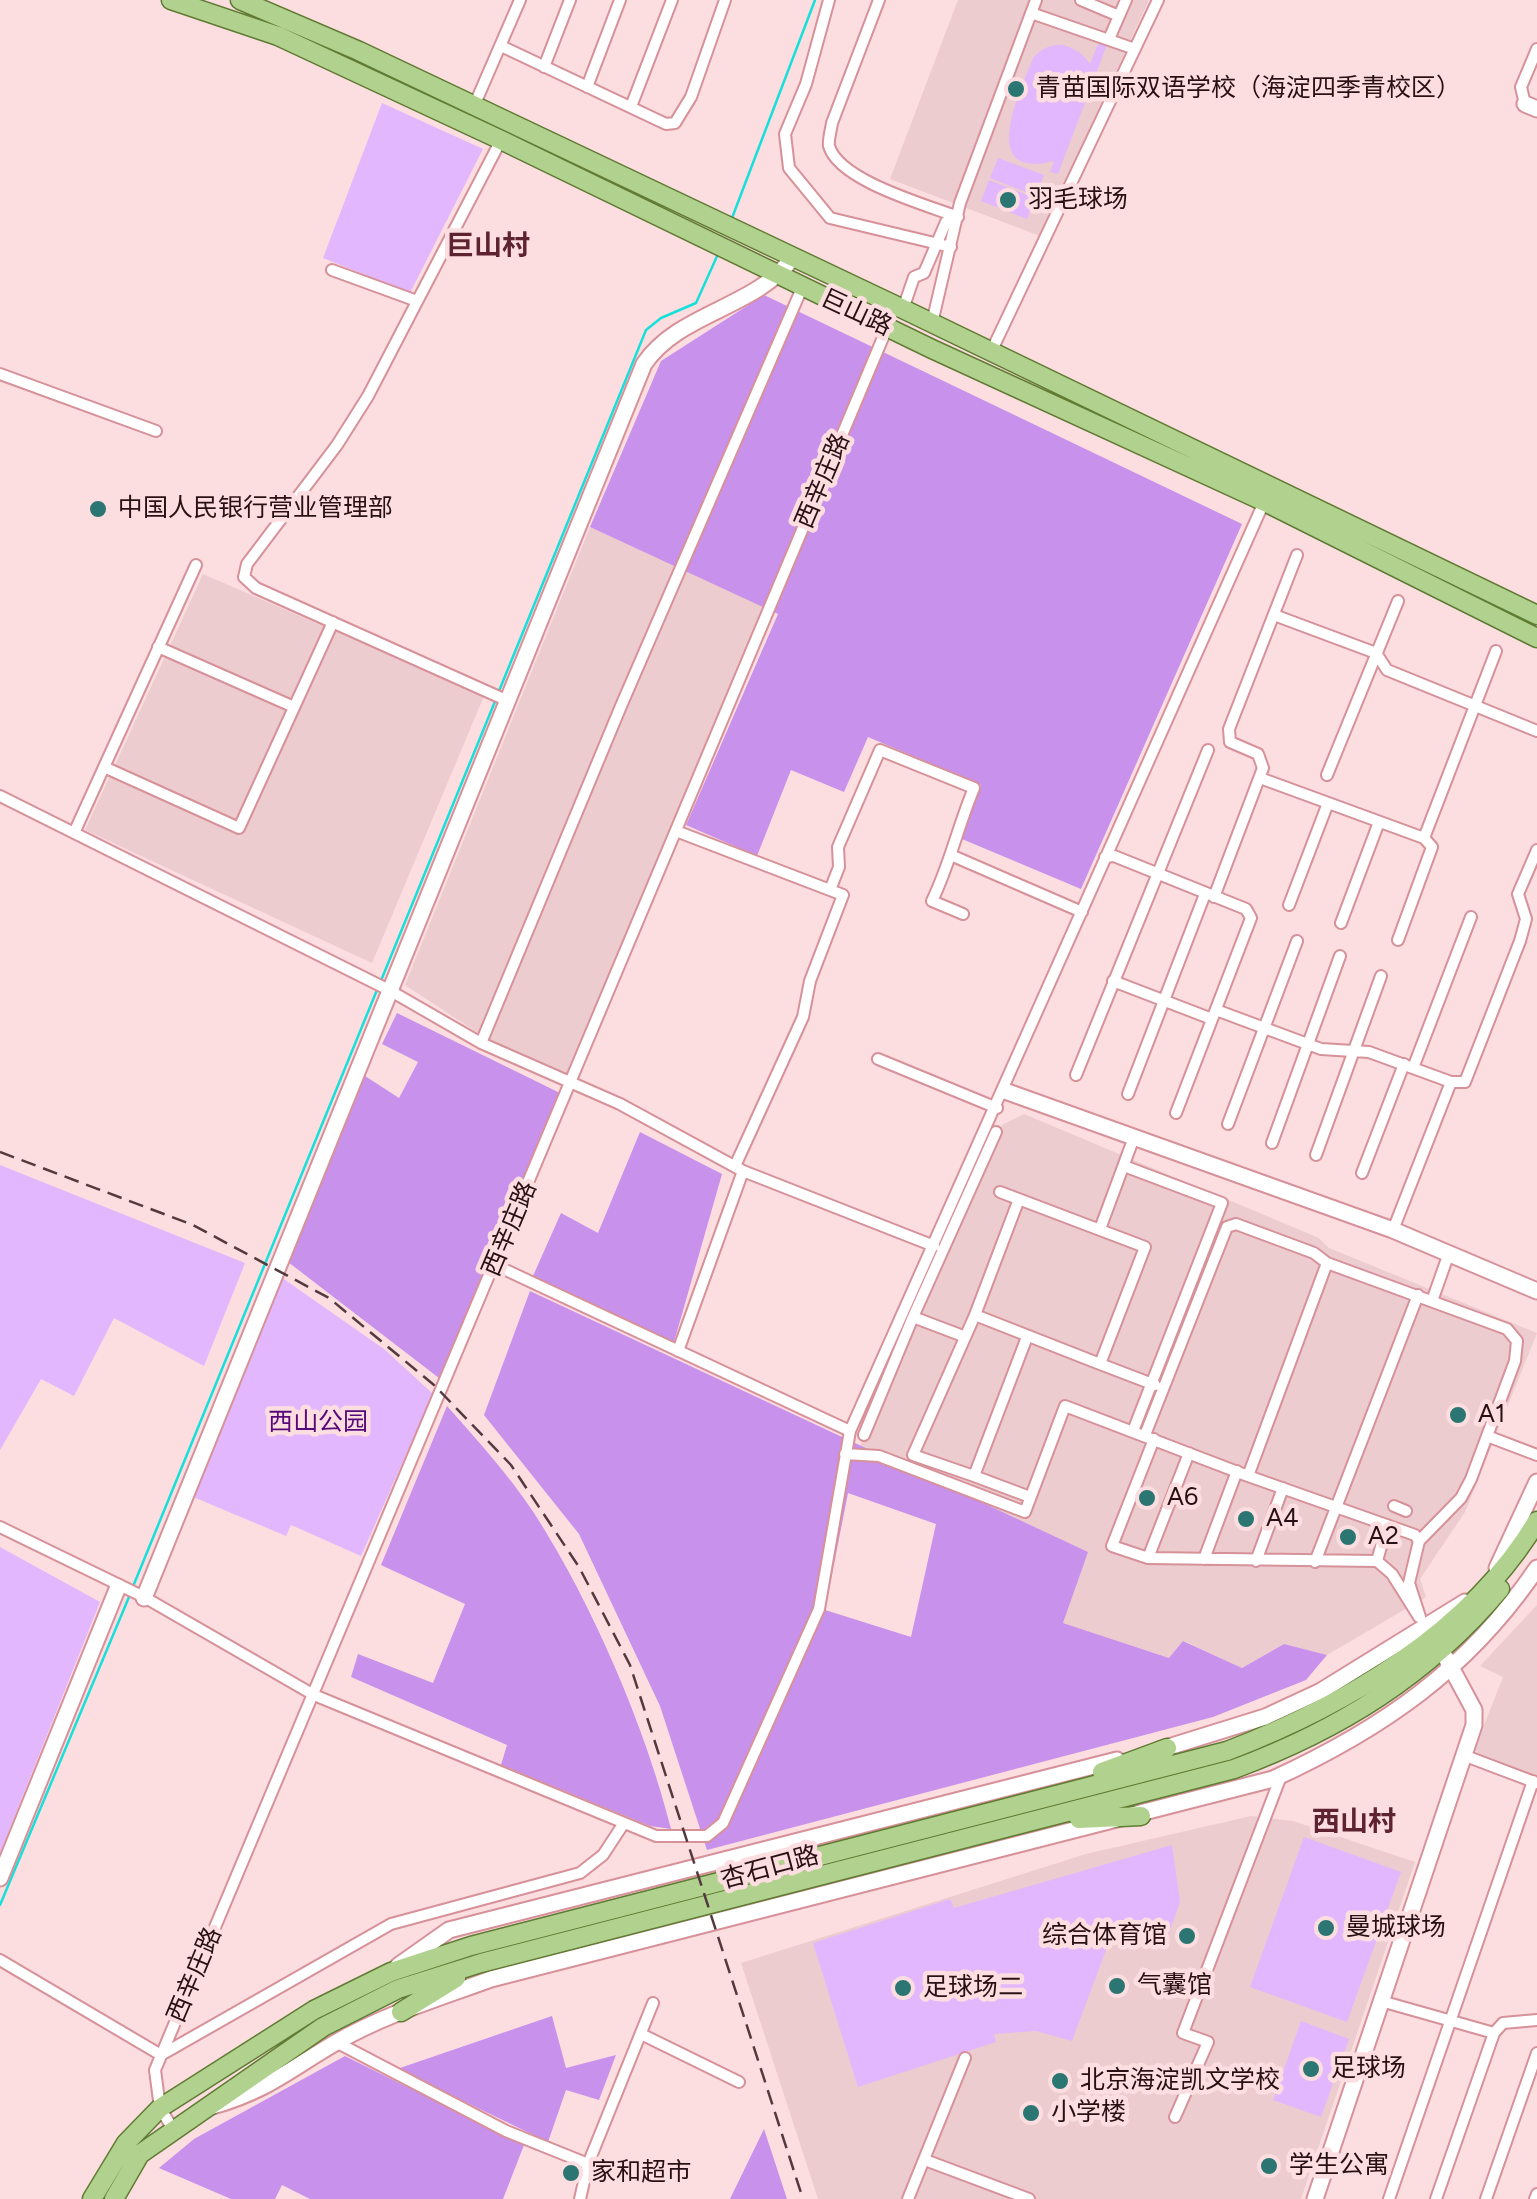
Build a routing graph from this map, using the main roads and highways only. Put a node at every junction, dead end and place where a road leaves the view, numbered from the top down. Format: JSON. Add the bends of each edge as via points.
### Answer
{"nodes":[{"id":1,"x":171,"y":0,"type":"edge"},
{"id":2,"x":240,"y":0,"type":"edge"},
{"id":3,"x":1268,"y":494,"type":"junction"},
{"id":4,"x":1537,"y":616,"type":"edge"},
{"id":5,"x":1537,"y":638,"type":"edge"},
{"id":6,"x":1537,"y":1521,"type":"edge"},
{"id":7,"x":1537,"y":1541,"type":"edge"},
{"id":8,"x":1434,"y":1640,"type":"junction"},
{"id":9,"x":1167,"y":1748,"type":"road end"},
{"id":10,"x":1023,"y":1802,"type":"junction"},
{"id":11,"x":1141,"y":1816,"type":"road end"},
{"id":12,"x":1044,"y":1821,"type":"junction"},
{"id":13,"x":481,"y":1963,"type":"junction"},
{"id":14,"x":401,"y":2012,"type":"road end"},
{"id":15,"x":92,"y":2199,"type":"edge"},
{"id":16,"x":114,"y":2199,"type":"edge"}],
"edges":[{"from":1,"to":3,"type":"main road","name":"巨山路","via":[[278,36],[887,328]]},
{"from":2,"to":3,"type":"main road","name":"巨山路","via":[[903,308]]},
{"from":3,"to":4,"type":"main road","name":"巨山路"},
{"from":3,"to":5,"type":"main road","name":"巨山路"},
{"from":6,"to":8,"type":"main road","name":"杏石口路","via":[[1483,1592]]},
{"from":7,"to":8,"type":"main road","name":"杏石口路","via":[[1483,1609]]},
{"from":8,"to":10,"type":"main road","name":"杏石口路","via":[[1284,1729],[1228,1751]]},
{"from":8,"to":12,"type":"main road","name":"杏石口路","via":[[1372,1706],[1295,1746],[1234,1770]]},
{"from":9,"to":10,"type":"main road"},
{"from":10,"to":15,"type":"main road","name":"杏石口路","via":[[391,1972],[314,2010],[160,2108],[126,2143]]},
{"from":11,"to":12,"type":"main road"},
{"from":12,"to":13,"type":"main road","name":"杏石口路"},
{"from":13,"to":14,"type":"main road"},
{"from":13,"to":16,"type":"main road","name":"杏石口路","via":[[398,1989],[323,2028],[140,2154]]}]}
